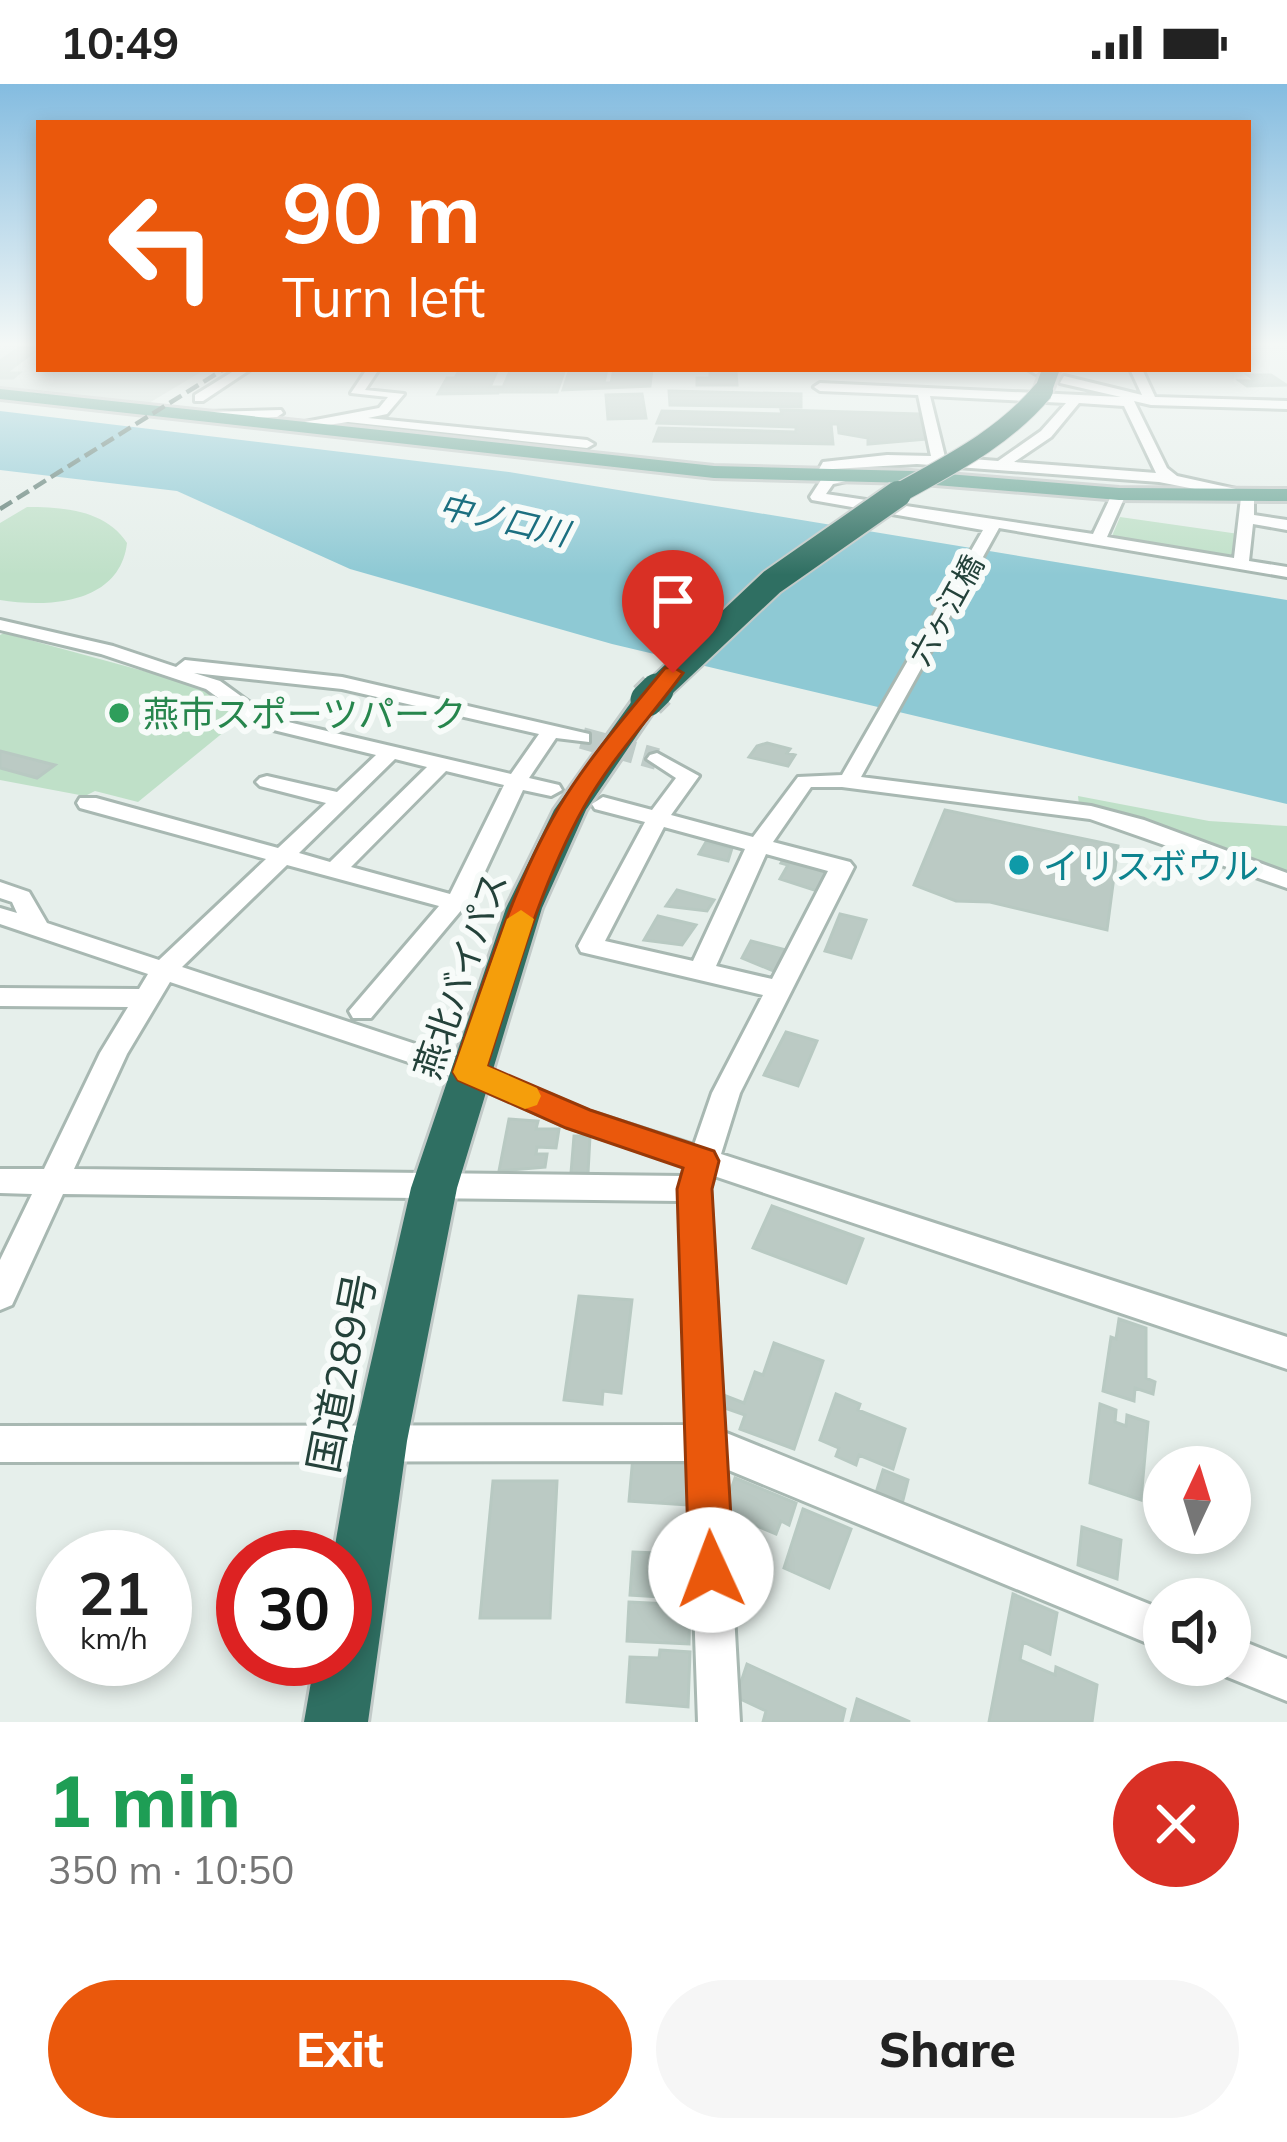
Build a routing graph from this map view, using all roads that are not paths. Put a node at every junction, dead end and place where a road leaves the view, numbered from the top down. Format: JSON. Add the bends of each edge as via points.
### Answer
{"nodes":[{"id":1,"x":277,"y":422,"type":"edge"},
{"id":2,"x":334,"y":422,"type":"edge"},
{"id":3,"x":378,"y":422,"type":"edge"},
{"id":4,"x":930,"y":422,"type":"edge"},
{"id":5,"x":1012,"y":422,"type":"edge"},
{"id":6,"x":1056,"y":422,"type":"edge"},
{"id":7,"x":1138,"y":422,"type":"edge"},
{"id":8,"x":299,"y":427,"type":"junction"},
{"id":9,"x":587,"y":443,"type":"dead end"},
{"id":10,"x":939,"y":459,"type":"junction"},
{"id":11,"x":1001,"y":465,"type":"junction"},
{"id":12,"x":838,"y":476,"type":"junction"},
{"id":13,"x":1169,"y":476,"type":"junction"},
{"id":14,"x":1119,"y":494,"type":"junction"},
{"id":15,"x":1287,"y":495,"type":"edge"},
{"id":16,"x":1249,"y":496,"type":"junction"},
{"id":17,"x":1248,"y":519,"type":"junction"},
{"id":18,"x":1287,"y":525,"type":"edge"},
{"id":19,"x":1098,"y":539,"type":"junction"},
{"id":20,"x":1241,"y":564,"type":"junction"},
{"id":21,"x":1287,"y":572,"type":"edge"},
{"id":22,"x":3,"y":628,"type":"edge"},
{"id":23,"x":153,"y":664,"type":"junction"},
{"id":24,"x":551,"y":731,"type":"junction"},
{"id":25,"x":582,"y":738,"type":"tunnel mouth"},
{"id":26,"x":390,"y":753,"type":"junction"},
{"id":27,"x":657,"y":759,"type":"dead end"},
{"id":28,"x":441,"y":765,"type":"junction"},
{"id":29,"x":267,"y":782,"type":"dead end"},
{"id":30,"x":516,"y":782,"type":"junction"},
{"id":31,"x":848,"y":782,"type":"junction"},
{"id":32,"x":551,"y":790,"type":"dead end"},
{"id":33,"x":343,"y":800,"type":"junction"},
{"id":34,"x":88,"y":803,"type":"dead end"},
{"id":35,"x":603,"y":804,"type":"dead end"},
{"id":36,"x":657,"y":818,"type":"junction"},
{"id":37,"x":758,"y":846,"type":"junction"},
{"id":38,"x":286,"y":854,"type":"junction"},
{"id":39,"x":336,"y":869,"type":"junction"},
{"id":40,"x":1286,"y":880,"type":"edge"},
{"id":41,"x":0,"y":890,"type":"edge"},
{"id":42,"x":455,"y":903,"type":"junction"},
{"id":43,"x":0,"y":916,"type":"edge"},
{"id":44,"x":37,"y":928,"type":"junction"},
{"id":45,"x":0,"y":931,"type":"edge"},
{"id":46,"x":163,"y":971,"type":"junction"},
{"id":47,"x":701,"y":972,"type":"junction"},
{"id":48,"x":780,"y":990,"type":"junction"},
{"id":49,"x":0,"y":997,"type":"edge"},
{"id":50,"x":147,"y":998,"type":"junction"},
{"id":51,"x":362,"y":1011,"type":"dead end"},
{"id":52,"x":469,"y":1072,"type":"junction"},
{"id":53,"x":699,"y":1175,"type":"junction"},
{"id":54,"x":0,"y":1181,"type":"edge"},
{"id":55,"x":51,"y":1181,"type":"junction"},
{"id":56,"x":434,"y":1188,"type":"junction"},
{"id":57,"x":0,"y":1295,"type":"edge"},
{"id":58,"x":1287,"y":1353,"type":"edge"},
{"id":59,"x":380,"y":1441,"type":"junction"},
{"id":60,"x":706,"y":1443,"type":"junction"},
{"id":61,"x":0,"y":1444,"type":"edge"},
{"id":62,"x":1143,"y":1621,"type":"edge"},
{"id":63,"x":1251,"y":1665,"type":"edge"},
{"id":64,"x":1287,"y":1680,"type":"edge"},
{"id":65,"x":336,"y":1722,"type":"edge"},
{"id":66,"x":719,"y":1722,"type":"edge"}],
"edges":[{"from":1,"to":8,"type":"main road"},
{"from":2,"to":8,"type":"street"},
{"from":3,"to":9,"type":"street"},
{"from":4,"to":10,"type":"street"},
{"from":5,"to":52,"type":"highway","name":"燕北バイパス","bridge":true,"via":[[793,563],[647,700],[550,850]]},
{"from":6,"to":11,"type":"street"},
{"from":7,"to":13,"type":"street"},
{"from":8,"to":12,"type":"main road","via":[[714,472]]},
{"from":10,"to":11,"type":"street"},
{"from":10,"to":12,"type":"street","via":[[828,465]]},
{"from":11,"to":13,"type":"street"},
{"from":12,"to":14,"type":"main road"},
{"from":12,"to":19,"type":"street","via":[[833,496]]},
{"from":12,"to":31,"type":"street","name":"六ヶ江橋","via":[[817,497],[992,527]]},
{"from":13,"to":16,"type":"street"},
{"from":14,"to":16,"type":"main road"},
{"from":14,"to":19,"type":"street"},
{"from":15,"to":16,"type":"main road"},
{"from":16,"to":17,"type":"street"},
{"from":17,"to":18,"type":"street"},
{"from":17,"to":20,"type":"street"},
{"from":19,"to":20,"type":"street"},
{"from":20,"to":21,"type":"street"},
{"from":22,"to":23,"type":"street"},
{"from":23,"to":24,"type":"street","via":[[342,683]]},
{"from":23,"to":26,"type":"street","via":[[213,685],[264,722]]},
{"from":24,"to":25,"type":"street"},
{"from":24,"to":30,"type":"street"},
{"from":26,"to":28,"type":"street"},
{"from":26,"to":33,"type":"street"},
{"from":27,"to":36,"type":"street","via":[[688,776]]},
{"from":28,"to":30,"type":"street"},
{"from":28,"to":39,"type":"street"},
{"from":29,"to":33,"type":"street"},
{"from":30,"to":32,"type":"street"},
{"from":30,"to":42,"type":"street"},
{"from":31,"to":37,"type":"street","via":[[805,782]]},
{"from":31,"to":40,"type":"street","via":[[1091,814]]},
{"from":33,"to":38,"type":"street"},
{"from":34,"to":38,"type":"street"},
{"from":35,"to":36,"type":"street"},
{"from":36,"to":37,"type":"street"},
{"from":36,"to":47,"type":"street","via":[[590,946]]},
{"from":37,"to":47,"type":"street"},
{"from":37,"to":48,"type":"street","via":[[842,867]]},
{"from":38,"to":39,"type":"street"},
{"from":38,"to":46,"type":"street"},
{"from":39,"to":42,"type":"street"},
{"from":41,"to":44,"type":"street","via":[[21,897]]},
{"from":42,"to":51,"type":"street"},
{"from":43,"to":44,"type":"street"},
{"from":44,"to":45,"type":"street"},
{"from":44,"to":46,"type":"street"},
{"from":46,"to":50,"type":"street"},
{"from":46,"to":52,"type":"street"},
{"from":47,"to":48,"type":"street"},
{"from":48,"to":53,"type":"street","via":[[726,1094]]},
{"from":49,"to":50,"type":"street"},
{"from":50,"to":55,"type":"street"},
{"from":52,"to":53,"type":"street"},
{"from":52,"to":56,"type":"highway","name":"燕北バイパス"},
{"from":53,"to":56,"type":"street"},
{"from":53,"to":58,"type":"street"},
{"from":53,"to":60,"type":"street"},
{"from":54,"to":55,"type":"street"},
{"from":55,"to":56,"type":"street"},
{"from":55,"to":57,"type":"street"},
{"from":56,"to":59,"type":"highway","name":"国道289号"},
{"from":59,"to":60,"type":"street"},
{"from":59,"to":61,"type":"street"},
{"from":59,"to":65,"type":"highway","name":"国道289号"},
{"from":60,"to":62,"type":"street"},
{"from":60,"to":66,"type":"street"},
{"from":63,"to":64,"type":"street"}]}
